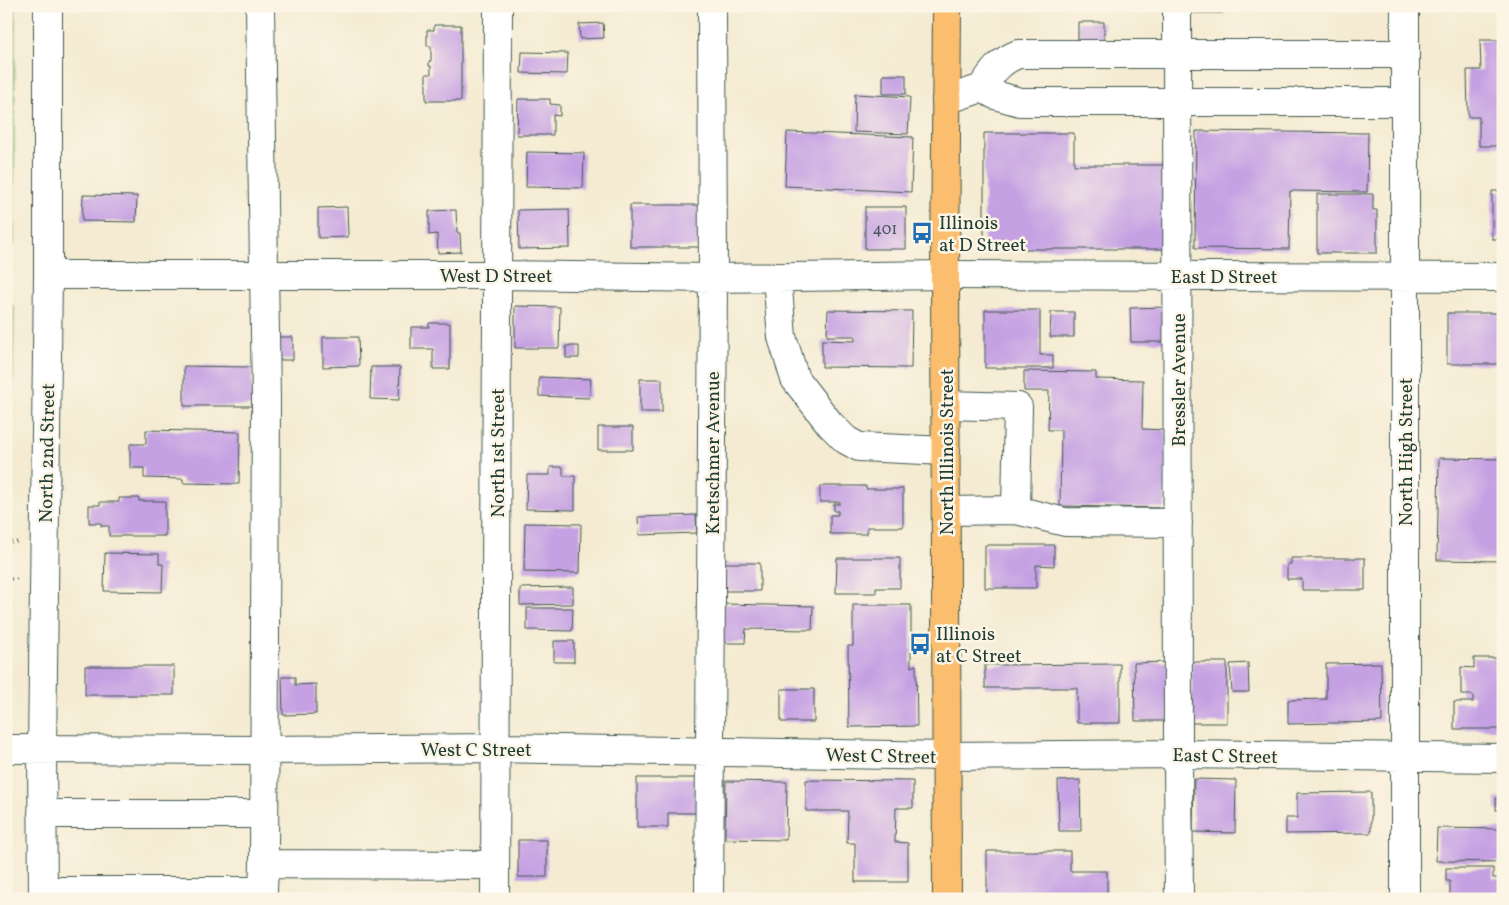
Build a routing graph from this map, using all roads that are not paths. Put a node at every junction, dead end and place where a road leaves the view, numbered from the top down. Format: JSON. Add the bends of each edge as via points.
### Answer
{"nodes":[{"id":1,"x":48,"y":6,"type":"edge"},
{"id":2,"x":260,"y":6,"type":"edge"},
{"id":3,"x":498,"y":6,"type":"edge"},
{"id":4,"x":712,"y":6,"type":"edge"},
{"id":5,"x":947,"y":6,"type":"edge"},
{"id":6,"x":1177,"y":6,"type":"edge"},
{"id":7,"x":1405,"y":6,"type":"edge"},
{"id":8,"x":1177,"y":54,"type":"junction"},
{"id":9,"x":1405,"y":54,"type":"junction"},
{"id":10,"x":982,"y":88,"type":"junction"},
{"id":11,"x":946,"y":100,"type":"junction"},
{"id":12,"x":1177,"y":102,"type":"junction"},
{"id":13,"x":1405,"y":102,"type":"junction"},
{"id":14,"x":48,"y":275,"type":"junction"},
{"id":15,"x":265,"y":275,"type":"junction"},
{"id":16,"x":498,"y":275,"type":"junction"},
{"id":17,"x":945,"y":275,"type":"junction"},
{"id":18,"x":1177,"y":276,"type":"junction"},
{"id":19,"x":777,"y":277,"type":"junction"},
{"id":20,"x":1406,"y":277,"type":"junction"},
{"id":21,"x":1503,"y":277,"type":"edge"},
{"id":22,"x":713,"y":278,"type":"junction"},
{"id":23,"x":946,"y":405,"type":"junction"},
{"id":24,"x":946,"y":452,"type":"junction"},
{"id":25,"x":1016,"y":510,"type":"junction"},
{"id":26,"x":946,"y":511,"type":"junction"},
{"id":27,"x":1178,"y":523,"type":"junction"},
{"id":28,"x":6,"y":748,"type":"edge"},
{"id":29,"x":495,"y":748,"type":"junction"},
{"id":30,"x":42,"y":749,"type":"junction"},
{"id":31,"x":264,"y":750,"type":"junction"},
{"id":32,"x":710,"y":752,"type":"junction"},
{"id":33,"x":1178,"y":754,"type":"junction"},
{"id":34,"x":947,"y":756,"type":"junction"},
{"id":35,"x":1405,"y":758,"type":"junction"},
{"id":36,"x":1503,"y":758,"type":"edge"},
{"id":37,"x":42,"y":814,"type":"junction"},
{"id":38,"x":264,"y":814,"type":"junction"},
{"id":39,"x":264,"y":864,"type":"junction"},
{"id":40,"x":495,"y":865,"type":"junction"},
{"id":41,"x":43,"y":895,"type":"edge"},
{"id":42,"x":263,"y":895,"type":"edge"},
{"id":43,"x":495,"y":899,"type":"edge"},
{"id":44,"x":709,"y":899,"type":"edge"},
{"id":45,"x":947,"y":899,"type":"edge"},
{"id":46,"x":1179,"y":899,"type":"edge"},
{"id":47,"x":1405,"y":899,"type":"edge"}],
"edges":[{"from":1,"to":14,"type":"street","name":"North 2nd Street"},
{"from":2,"to":15,"type":"street"},
{"from":3,"to":16,"type":"street","name":"North 1st Street"},
{"from":4,"to":22,"type":"street","name":"Kretschmer Avenue"},
{"from":5,"to":11,"type":"main road","name":"North Illinois Street"},
{"from":6,"to":8,"type":"street","name":"Bressler Avenue"},
{"from":7,"to":9,"type":"street","name":"North High Street"},
{"from":8,"to":9,"type":"street"},
{"from":8,"to":10,"type":"street","via":[[1018,54],[1005,60],[991,73]]},
{"from":8,"to":12,"type":"street","name":"Bressler Avenue"},
{"from":9,"to":13,"type":"street","name":"North High Street"},
{"from":10,"to":11,"type":"street"},
{"from":10,"to":12,"type":"street","via":[[1020,102]]},
{"from":11,"to":17,"type":"main road","name":"North Illinois Street"},
{"from":12,"to":13,"type":"street"},
{"from":12,"to":18,"type":"street","name":"Bressler Avenue"},
{"from":13,"to":20,"type":"street","name":"North High Street"},
{"from":14,"to":15,"type":"street","name":"West D Street"},
{"from":14,"to":30,"type":"street","name":"North 2nd Street"},
{"from":15,"to":16,"type":"street","name":"West D Street"},
{"from":15,"to":31,"type":"street"},
{"from":16,"to":22,"type":"street","name":"West D Street"},
{"from":16,"to":29,"type":"street","name":"North 1st Street"},
{"from":17,"to":18,"type":"street","name":"East D Street"},
{"from":17,"to":19,"type":"street","name":"West D Street"},
{"from":17,"to":23,"type":"main road","name":"North Illinois Street"},
{"from":18,"to":20,"type":"street","name":"East D Street"},
{"from":18,"to":27,"type":"street","name":"Bressler Avenue"},
{"from":19,"to":22,"type":"street","name":"West D Street"},
{"from":19,"to":24,"type":"street","via":[[782,337],[795,379],[830,424],[846,440],[859,447]]},
{"from":20,"to":21,"type":"street","name":"East D Street"},
{"from":20,"to":35,"type":"street","name":"North High Street"},
{"from":22,"to":32,"type":"street","name":"Kretschmer Avenue"},
{"from":23,"to":24,"type":"main road","name":"North Illinois Street"},
{"from":23,"to":25,"type":"street","via":[[1018,407]]},
{"from":24,"to":26,"type":"main road","name":"North Illinois Street"},
{"from":25,"to":26,"type":"street"},
{"from":25,"to":27,"type":"street","via":[[1065,522]]},
{"from":26,"to":34,"type":"main road","name":"North Illinois Street"},
{"from":27,"to":33,"type":"street","name":"Bressler Avenue"},
{"from":28,"to":30,"type":"street","name":"West C Street"},
{"from":29,"to":31,"type":"street","name":"West C Street"},
{"from":29,"to":32,"type":"street","name":"West C Street"},
{"from":29,"to":40,"type":"street","name":"North 1st Street"},
{"from":30,"to":31,"type":"street","name":"West C Street"},
{"from":30,"to":37,"type":"street","name":"North 2nd Street"},
{"from":31,"to":38,"type":"street"},
{"from":32,"to":34,"type":"street","name":"West C Street"},
{"from":32,"to":44,"type":"street","name":"Kretschmer Avenue"},
{"from":33,"to":34,"type":"street","name":"East C Street"},
{"from":33,"to":35,"type":"street","name":"East C Street"},
{"from":33,"to":46,"type":"street","name":"Bressler Avenue"},
{"from":34,"to":45,"type":"main road","name":"North Illinois Street"},
{"from":35,"to":36,"type":"street","name":"East C Street"},
{"from":35,"to":47,"type":"street","name":"North High Street"},
{"from":37,"to":38,"type":"street"},
{"from":37,"to":41,"type":"street","name":"North 2nd Street"},
{"from":38,"to":39,"type":"street"},
{"from":39,"to":40,"type":"street"},
{"from":39,"to":42,"type":"street"},
{"from":40,"to":43,"type":"street","name":"North 1st Street"},
{"from":41,"to":42,"type":"street"}]}
